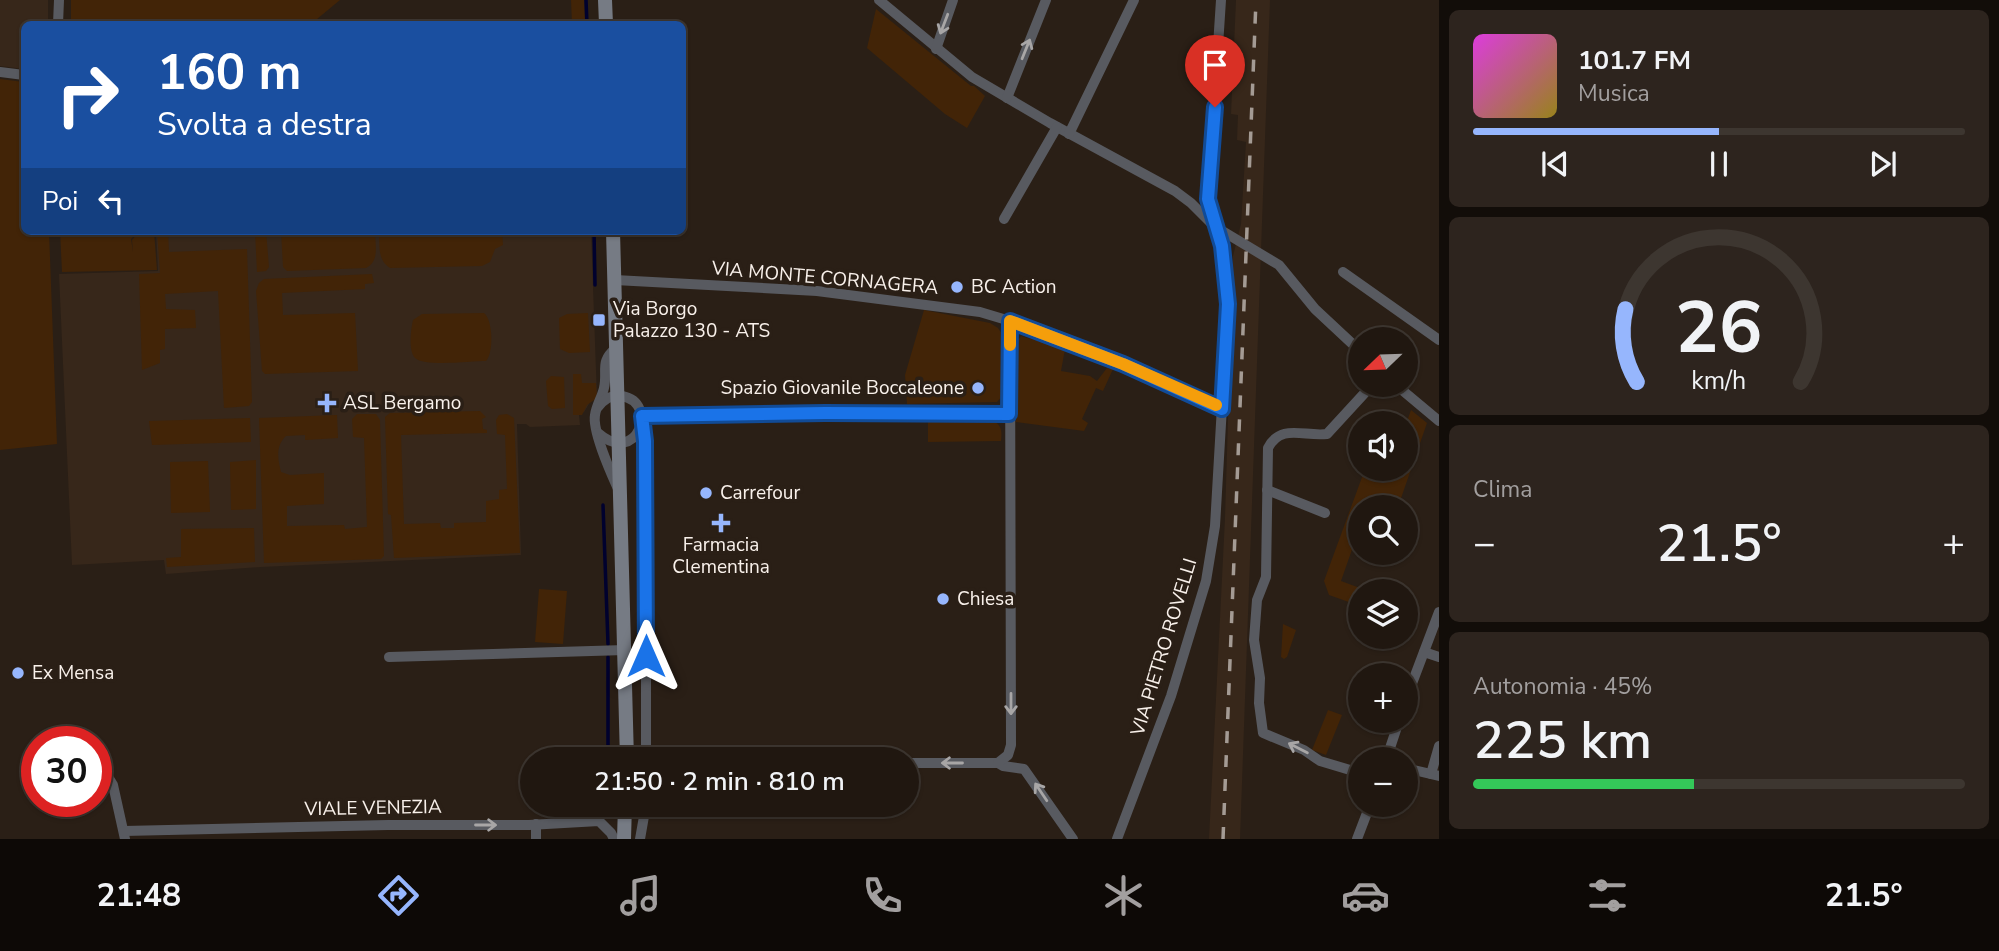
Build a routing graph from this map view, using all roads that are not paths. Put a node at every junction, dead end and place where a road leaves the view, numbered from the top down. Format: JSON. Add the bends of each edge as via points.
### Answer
{"nodes":[{"id":1,"x":59,"y":0,"type":"edge"},
{"id":2,"x":605,"y":0,"type":"edge"},
{"id":3,"x":879,"y":0,"type":"edge"},
{"id":4,"x":953,"y":0,"type":"edge"},
{"id":5,"x":1046,"y":0,"type":"edge"},
{"id":6,"x":1134,"y":0,"type":"edge"},
{"id":7,"x":1222,"y":0,"type":"edge"},
{"id":8,"x":58,"y":21,"type":"edge"},
{"id":9,"x":606,"y":21,"type":"edge"},
{"id":10,"x":936,"y":49,"type":"junction"},
{"id":11,"x":0,"y":72,"type":"edge"},
{"id":12,"x":21,"y":75,"type":"edge"},
{"id":13,"x":1007,"y":98,"type":"junction"},
{"id":14,"x":1057,"y":127,"type":"junction"},
{"id":15,"x":1069,"y":134,"type":"junction"},
{"id":16,"x":1004,"y":219,"type":"dead end"},
{"id":17,"x":1214,"y":226,"type":"junction"},
{"id":18,"x":613,"y":235,"type":"edge"},
{"id":19,"x":1343,"y":272,"type":"dead end"},
{"id":20,"x":615,"y":280,"type":"junction"},
{"id":21,"x":1010,"y":321,"type":"junction"},
{"id":22,"x":1348,"y":340,"type":"edge"},
{"id":23,"x":1439,"y":340,"type":"edge"},
{"id":24,"x":616,"y":348,"type":"junction"},
{"id":25,"x":617,"y":396,"type":"junction"},
{"id":26,"x":1361,"y":397,"type":"edge"},
{"id":27,"x":1410,"y":397,"type":"edge"},
{"id":28,"x":597,"y":409,"type":"junction"},
{"id":29,"x":1222,"y":409,"type":"junction"},
{"id":30,"x":1009,"y":414,"type":"junction"},
{"id":31,"x":642,"y":419,"type":"junction"},
{"id":32,"x":1439,"y":421,"type":"edge"},
{"id":33,"x":598,"y":433,"type":"junction"},
{"id":34,"x":618,"y":444,"type":"junction"},
{"id":35,"x":1267,"y":490,"type":"junction"},
{"id":36,"x":620,"y":495,"type":"junction"},
{"id":37,"x":1325,"y":513,"type":"dead end"},
{"id":38,"x":1439,"y":612,"type":"edge"},
{"id":39,"x":625,"y":650,"type":"junction"},
{"id":40,"x":1424,"y":652,"type":"junction"},
{"id":41,"x":390,"y":657,"type":"dead end"},
{"id":42,"x":1439,"y":657,"type":"edge"},
{"id":43,"x":1418,"y":668,"type":"edge"},
{"id":44,"x":1439,"y":746,"type":"edge"},
{"id":45,"x":627,"y":747,"type":"edge"},
{"id":46,"x":648,"y":747,"type":"edge"},
{"id":47,"x":998,"y":763,"type":"junction"},
{"id":48,"x":919,"y":764,"type":"edge"},
{"id":49,"x":1348,"y":769,"type":"edge"},
{"id":50,"x":1435,"y":775,"type":"edge"},
{"id":51,"x":112,"y":783,"type":"edge"},
{"id":52,"x":625,"y":817,"type":"edge"},
{"id":53,"x":644,"y":817,"type":"edge"},
{"id":54,"x":1365,"y":817,"type":"edge"},
{"id":55,"x":536,"y":824,"type":"junction"},
{"id":56,"x":388,"y":825,"type":"junction"},
{"id":57,"x":124,"y":835,"type":"edge"},
{"id":58,"x":388,"y":839,"type":"edge"},
{"id":59,"x":536,"y":839,"type":"edge"},
{"id":60,"x":614,"y":839,"type":"edge"},
{"id":61,"x":624,"y":839,"type":"edge"},
{"id":62,"x":640,"y":839,"type":"edge"},
{"id":63,"x":1073,"y":839,"type":"edge"},
{"id":64,"x":1117,"y":839,"type":"edge"},
{"id":65,"x":1357,"y":839,"type":"edge"}],
"edges":[{"from":1,"to":8,"type":"street"},
{"from":2,"to":9,"type":"main road"},
{"from":3,"to":10,"type":"street"},
{"from":4,"to":10,"type":"street","one_way":true},
{"from":13,"to":5,"type":"street","one_way":true},
{"from":6,"to":15,"type":"street"},
{"from":7,"to":17,"type":"street","name":"VIA PIETRO ROVELLI","via":[[1208,199]]},
{"from":10,"to":13,"type":"street"},
{"from":11,"to":12,"type":"street"},
{"from":13,"to":14,"type":"street"},
{"from":14,"to":15,"type":"street"},
{"from":14,"to":16,"type":"street"},
{"from":15,"to":17,"type":"street","via":[[1175,191]]},
{"from":17,"to":22,"type":"street","via":[[1279,265]]},
{"from":17,"to":29,"type":"street","name":"VIA PIETRO ROVELLI","via":[[1222,246],[1228,304]]},
{"from":18,"to":20,"type":"main road"},
{"from":19,"to":23,"type":"street"},
{"from":20,"to":21,"type":"street","name":"VIA MONTE CORNAGERA","via":[[849,294],[980,312]]},
{"from":20,"to":24,"type":"main road"},
{"from":21,"to":29,"type":"street","name":"VIA MONTE CORNAGERA","via":[[1123,364]]},
{"from":21,"to":30,"type":"street"},
{"from":24,"to":25,"type":"main road"},
{"from":24,"to":28,"type":"street","via":[[605,361]]},
{"from":25,"to":28,"type":"street"},
{"from":25,"to":31,"type":"street","via":[[634,401]]},
{"from":25,"to":34,"type":"main road"},
{"from":26,"to":35,"type":"street","via":[[1327,433],[1281,433],[1273,438],[1268,448]]},
{"from":27,"to":32,"type":"street"},
{"from":28,"to":33,"type":"street","via":[[594,424]]},
{"from":29,"to":64,"type":"street","name":"VIA PIETRO ROVELLI","via":[[1216,515],[1206,581],[1171,696]]},
{"from":30,"to":31,"type":"street","via":[[825,413]]},
{"from":30,"to":47,"type":"street","one_way":true,"via":[[1011,745]]},
{"from":31,"to":34,"type":"street","via":[[636,436]]},
{"from":31,"to":46,"type":"street"},
{"from":33,"to":34,"type":"street"},
{"from":33,"to":36,"type":"street"},
{"from":34,"to":36,"type":"main road"},
{"from":35,"to":37,"type":"street"},
{"from":49,"to":35,"type":"street","one_way":true,"via":[[1320,761],[1261,727],[1261,678],[1254,640],[1257,600],[1266,577]]},
{"from":36,"to":39,"type":"main road"},
{"from":38,"to":40,"type":"street"},
{"from":39,"to":41,"type":"street"},
{"from":39,"to":45,"type":"main road"},
{"from":40,"to":42,"type":"street"},
{"from":40,"to":43,"type":"street"},
{"from":44,"to":50,"type":"street"},
{"from":47,"to":48,"type":"street","one_way":true},
{"from":63,"to":47,"type":"street","one_way":true,"via":[[1029,774]]},
{"from":51,"to":57,"type":"street"},
{"from":52,"to":61,"type":"main road"},
{"from":53,"to":62,"type":"street"},
{"from":54,"to":65,"type":"street"},
{"from":56,"to":55,"type":"street","name":"VIALE VENEZIA","one_way":true},
{"from":55,"to":59,"type":"street"},
{"from":55,"to":60,"type":"street","name":"VIALE VENEZIA","via":[[599,821]]},
{"from":56,"to":57,"type":"street","name":"VIALE VENEZIA"},
{"from":56,"to":58,"type":"street"}]}
